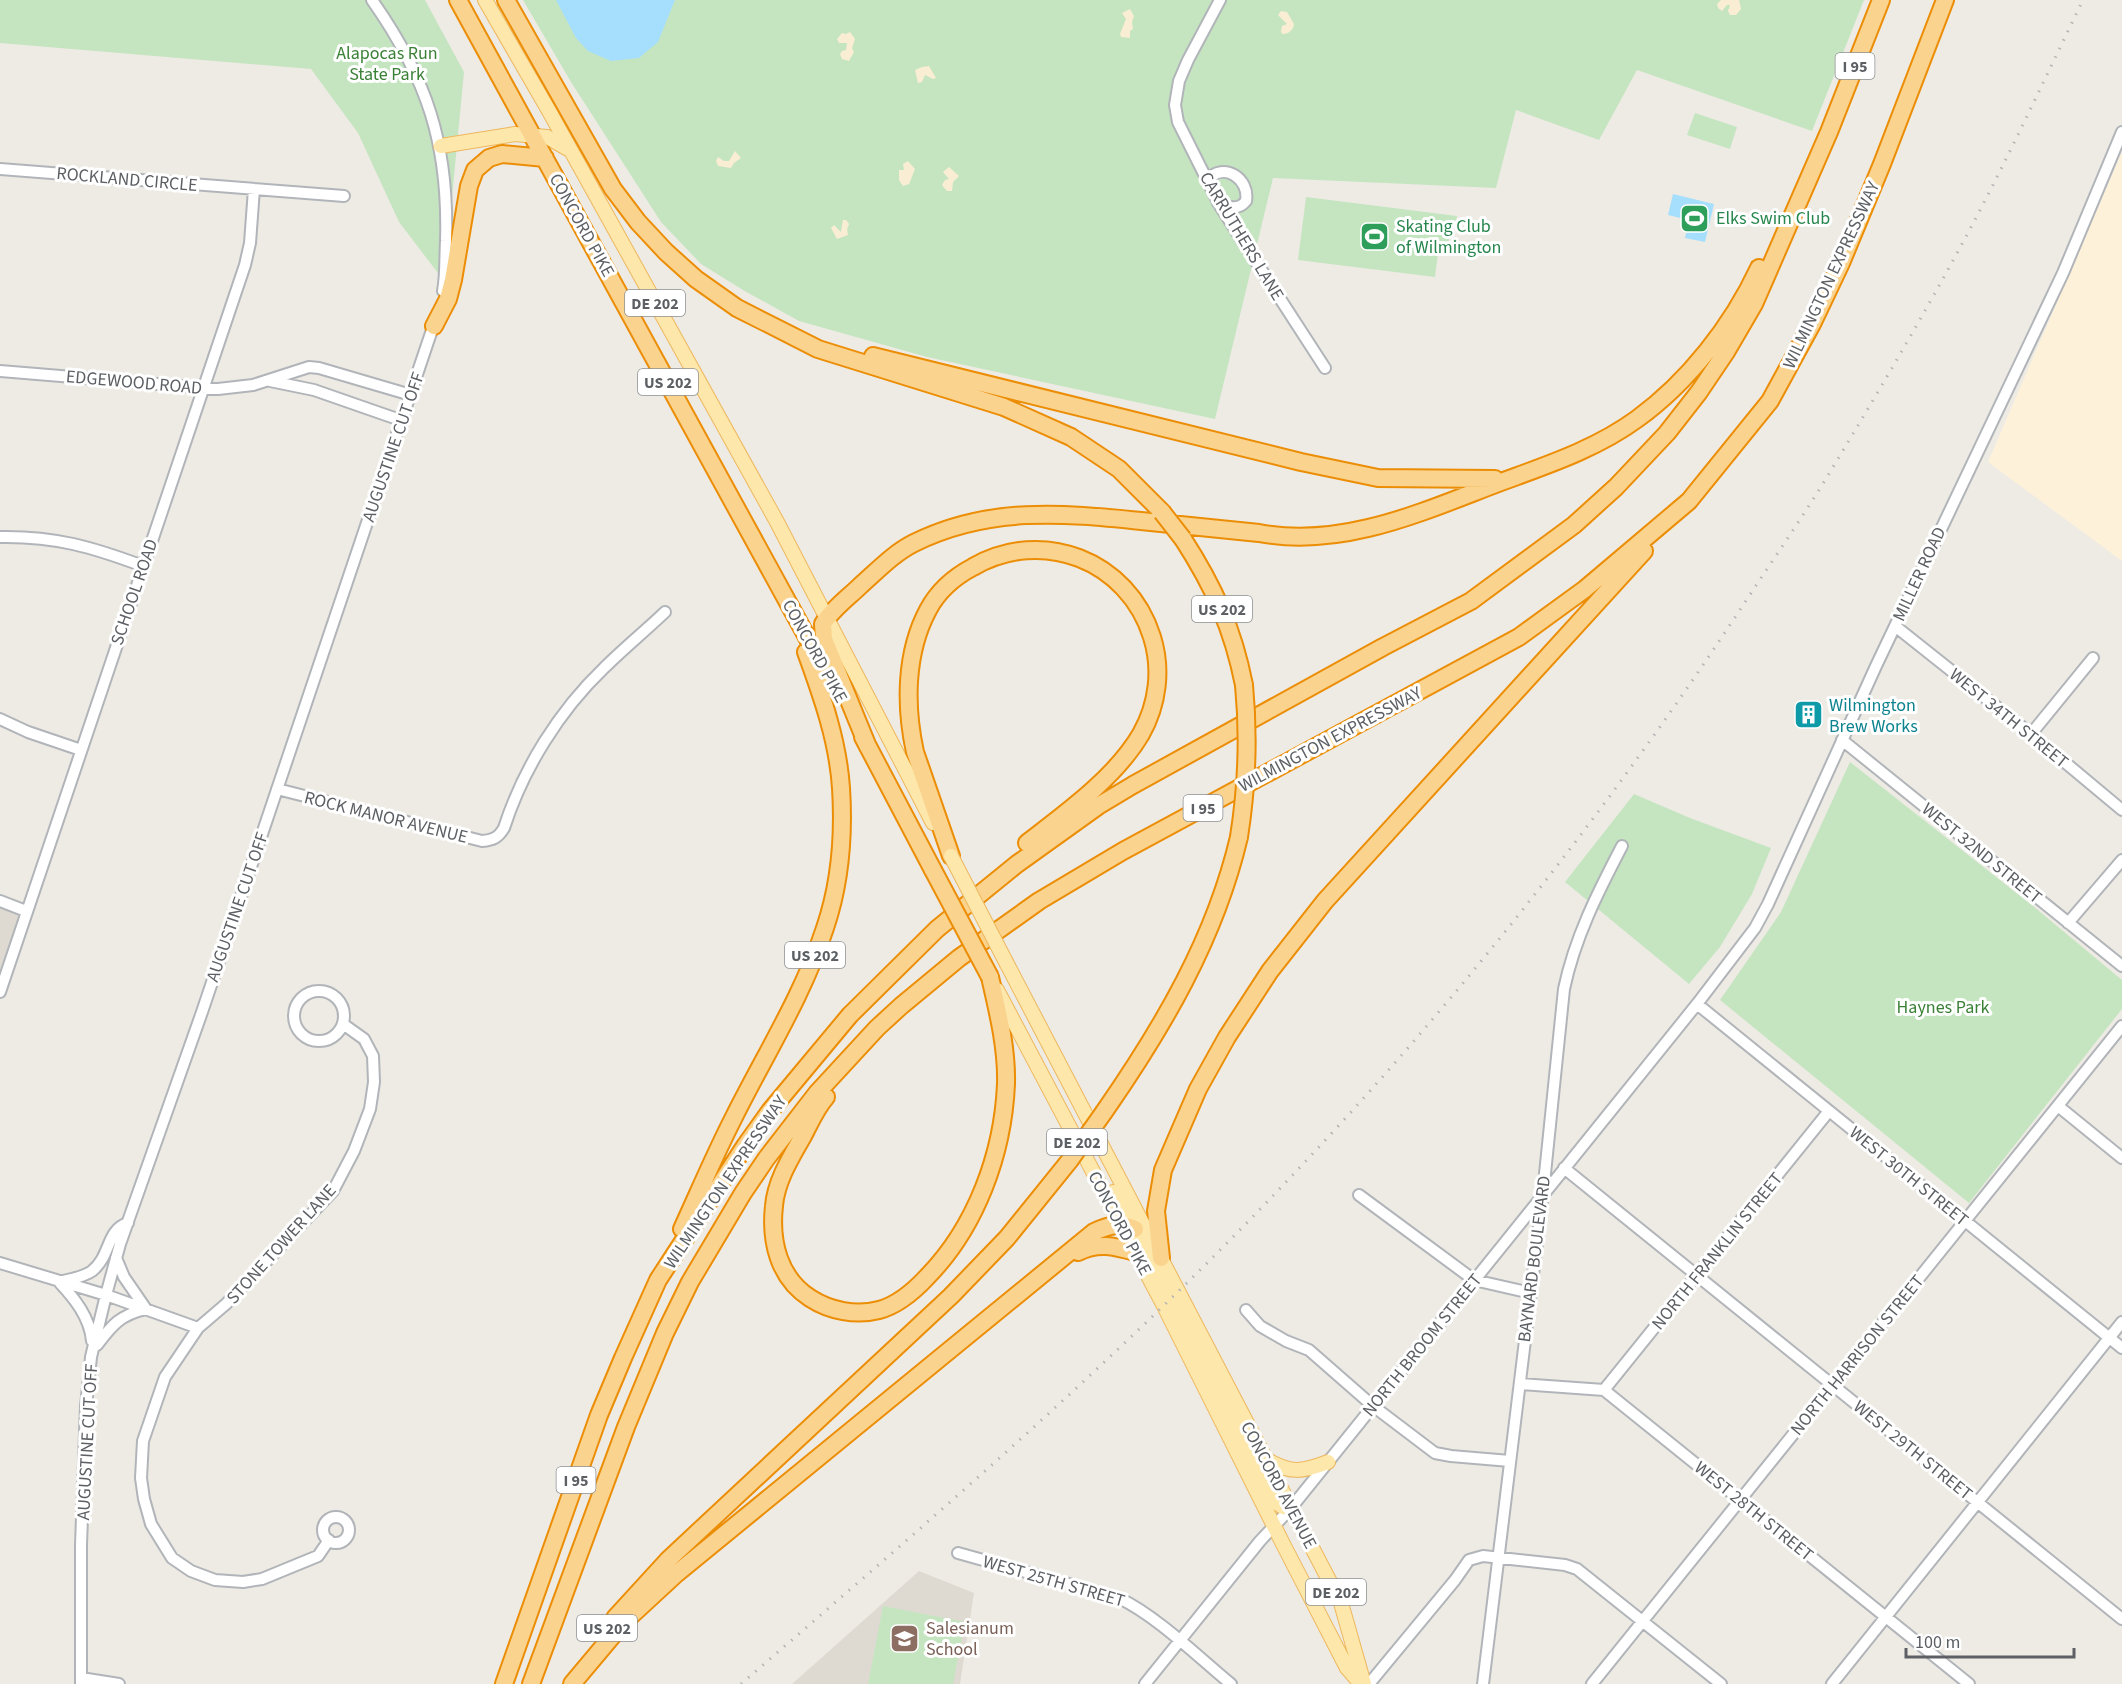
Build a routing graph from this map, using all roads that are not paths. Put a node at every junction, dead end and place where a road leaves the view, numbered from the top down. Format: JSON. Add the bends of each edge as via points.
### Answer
{"nodes":[{"id":1,"x":372,"y":0,"type":"edge"},
{"id":2,"x":458,"y":0,"type":"edge"},
{"id":3,"x":485,"y":0,"type":"edge"},
{"id":4,"x":506,"y":0,"type":"edge"},
{"id":5,"x":1220,"y":0,"type":"edge"},
{"id":6,"x":1881,"y":0,"type":"edge"},
{"id":7,"x":1945,"y":0,"type":"edge"},
{"id":8,"x":1829,"y":132,"type":"junction"},
{"id":9,"x":2122,"y":132,"type":"edge"},
{"id":10,"x":533,"y":135,"type":"junction"},
{"id":11,"x":441,"y":146,"type":"junction"},
{"id":12,"x":569,"y":150,"type":"junction"},
{"id":13,"x":545,"y":158,"type":"junction"},
{"id":14,"x":0,"y":169,"type":"edge"},
{"id":15,"x":1207,"y":180,"type":"junction"},
{"id":16,"x":254,"y":189,"type":"junction"},
{"id":17,"x":344,"y":196,"type":"dead end"},
{"id":18,"x":1218,"y":203,"type":"junction"},
{"id":19,"x":434,"y":326,"type":"junction"},
{"id":20,"x":783,"y":332,"type":"junction"},
{"id":21,"x":1325,"y":368,"type":"dead end"},
{"id":22,"x":0,"y":371,"type":"edge"},
{"id":23,"x":267,"y":381,"type":"junction"},
{"id":24,"x":203,"y":388,"type":"junction"},
{"id":25,"x":411,"y":395,"type":"junction"},
{"id":26,"x":403,"y":421,"type":"junction"},
{"id":27,"x":1511,"y":478,"type":"junction"},
{"id":28,"x":1689,"y":501,"type":"junction"},
{"id":29,"x":0,"y":537,"type":"edge"},
{"id":30,"x":142,"y":566,"type":"junction"},
{"id":31,"x":790,"y":606,"type":"junction"},
{"id":32,"x":665,"y":612,"type":"dead end"},
{"id":33,"x":826,"y":618,"type":"junction"},
{"id":34,"x":1895,"y":626,"type":"junction"},
{"id":35,"x":2093,"y":658,"type":"dead end"},
{"id":36,"x":0,"y":719,"type":"edge"},
{"id":37,"x":2031,"y":734,"type":"junction"},
{"id":38,"x":1842,"y":740,"type":"junction"},
{"id":39,"x":868,"y":747,"type":"junction"},
{"id":40,"x":81,"y":750,"type":"junction"},
{"id":41,"x":277,"y":789,"type":"junction"},
{"id":42,"x":2122,"y":810,"type":"edge"},
{"id":43,"x":1622,"y":846,"type":"dead end"},
{"id":44,"x":951,"y":856,"type":"junction"},
{"id":45,"x":2122,"y":860,"type":"edge"},
{"id":46,"x":0,"y":901,"type":"edge"},
{"id":47,"x":26,"y":911,"type":"junction"},
{"id":48,"x":2068,"y":923,"type":"junction"},
{"id":49,"x":2122,"y":966,"type":"edge"},
{"id":50,"x":946,"y":968,"type":"junction"},
{"id":51,"x":990,"y":977,"type":"junction"},
{"id":52,"x":880,"y":986,"type":"junction"},
{"id":53,"x":0,"y":992,"type":"edge"},
{"id":54,"x":1697,"y":1005,"type":"junction"},
{"id":55,"x":343,"y":1024,"type":"junction"},
{"id":56,"x":2122,"y":1026,"type":"edge"},
{"id":57,"x":2058,"y":1106,"type":"junction"},
{"id":58,"x":1828,"y":1111,"type":"junction"},
{"id":59,"x":2122,"y":1158,"type":"edge"},
{"id":60,"x":1564,"y":1168,"type":"junction"},
{"id":61,"x":1543,"y":1193,"type":"junction"},
{"id":62,"x":1359,"y":1195,"type":"dead end"},
{"id":63,"x":1965,"y":1221,"type":"junction"},
{"id":64,"x":128,"y":1224,"type":"junction"},
{"id":65,"x":1128,"y":1227,"type":"junction"},
{"id":66,"x":1135,"y":1252,"type":"junction"},
{"id":67,"x":116,"y":1258,"type":"junction"},
{"id":68,"x":1161,"y":1258,"type":"junction"},
{"id":69,"x":0,"y":1263,"type":"edge"},
{"id":70,"x":1049,"y":1270,"type":"junction"},
{"id":71,"x":1697,"y":1276,"type":"junction"},
{"id":72,"x":658,"y":1280,"type":"junction"},
{"id":73,"x":1474,"y":1280,"type":"junction"},
{"id":74,"x":60,"y":1282,"type":"junction"},
{"id":75,"x":1179,"y":1292,"type":"joint"},
{"id":76,"x":1531,"y":1293,"type":"junction"},
{"id":77,"x":106,"y":1295,"type":"junction"},
{"id":78,"x":1164,"y":1306,"type":"joint"},
{"id":79,"x":146,"y":1310,"type":"junction"},
{"id":80,"x":1246,"y":1310,"type":"dead end"},
{"id":81,"x":2122,"y":1322,"type":"edge"},
{"id":82,"x":198,"y":1328,"type":"junction"},
{"id":83,"x":2109,"y":1338,"type":"junction"},
{"id":84,"x":2122,"y":1348,"type":"edge"},
{"id":85,"x":93,"y":1350,"type":"junction"},
{"id":86,"x":1520,"y":1384,"type":"junction"},
{"id":87,"x":1833,"y":1385,"type":"junction"},
{"id":88,"x":1604,"y":1390,"type":"junction"},
{"id":89,"x":1372,"y":1406,"type":"junction"},
{"id":90,"x":1265,"y":1458,"type":"junction"},
{"id":91,"x":1510,"y":1461,"type":"junction"},
{"id":92,"x":1328,"y":1462,"type":"junction"},
{"id":93,"x":1741,"y":1501,"type":"junction"},
{"id":94,"x":1978,"y":1502,"type":"junction"},
{"id":95,"x":1291,"y":1508,"type":"junction"},
{"id":96,"x":1274,"y":1526,"type":"junction"},
{"id":97,"x":330,"y":1540,"type":"dead end"},
{"id":98,"x":958,"y":1553,"type":"dead end"},
{"id":99,"x":1499,"y":1558,"type":"junction"},
{"id":100,"x":1886,"y":1617,"type":"junction"},
{"id":101,"x":2122,"y":1619,"type":"edge"},
{"id":102,"x":1643,"y":1621,"type":"junction"},
{"id":103,"x":1179,"y":1642,"type":"junction"},
{"id":104,"x":81,"y":1681,"type":"edge"},
{"id":105,"x":118,"y":1684,"type":"edge"},
{"id":106,"x":504,"y":1684,"type":"edge"},
{"id":107,"x":531,"y":1684,"type":"edge"},
{"id":108,"x":567,"y":1684,"type":"edge"},
{"id":109,"x":572,"y":1684,"type":"edge"},
{"id":110,"x":1145,"y":1684,"type":"edge"},
{"id":111,"x":1231,"y":1684,"type":"edge"},
{"id":112,"x":1362,"y":1684,"type":"edge"},
{"id":113,"x":1369,"y":1684,"type":"edge"},
{"id":114,"x":1483,"y":1684,"type":"edge"},
{"id":115,"x":1592,"y":1684,"type":"edge"},
{"id":116,"x":1721,"y":1684,"type":"edge"},
{"id":117,"x":1832,"y":1684,"type":"edge"},
{"id":118,"x":1969,"y":1684,"type":"edge"}],
"edges":[{"from":1,"to":11,"type":"street","name":"AUGUSTINE CUT OFF","via":[[418,78]]},
{"from":2,"to":10,"type":"highway","name":"CONCORD PIKE","number":"US 202"},
{"from":3,"to":12,"type":"main road","name":"CONCORD PIKE","number":"DE 202"},
{"from":4,"to":20,"type":"highway","number":"US 202","via":[[600,168],[638,222],[696,279],[737,308]]},
{"from":5,"to":15,"type":"street","name":"CARRUTHERS LANE","via":[[1175,96],[1178,122]]},
{"from":6,"to":8,"type":"highway","name":"WILMINGTON EXPRESSWAY","number":"I 95"},
{"from":7,"to":28,"type":"highway","name":"WILMINGTON EXPRESSWAY","number":"I 95","via":[[1882,164],[1812,324],[1770,401]]},
{"from":8,"to":27,"type":"highway","via":[[1804,169],[1752,282],[1722,332],[1678,384],[1636,420],[1589,447]]},
{"from":8,"to":52,"type":"highway","name":"WILMINGTON EXPRESSWAY","number":"I 95","via":[[1754,304],[1726,352],[1667,432],[1574,525],[1471,601],[1186,754],[1098,806],[986,888],[937,929]]},
{"from":9,"to":34,"type":"street","name":"MILLER ROAD","via":[[2063,273]]},
{"from":10,"to":11,"type":"main road","via":[[515,134]]},
{"from":10,"to":12,"type":"main road","via":[[547,137]]},
{"from":10,"to":13,"type":"highway","name":"CONCORD PIKE","number":"US 202"},
{"from":11,"to":19,"type":"street","name":"AUGUSTINE CUT OFF","via":[[447,214],[445,270]]},
{"from":12,"to":33,"type":"main road","name":"CONCORD PIKE","number":"DE 202","via":[[741,455]]},
{"from":13,"to":19,"type":"highway","via":[[502,154],[489,158],[475,170],[453,280]]},
{"from":13,"to":31,"type":"highway","name":"CONCORD PIKE","number":"US 202"},
{"from":14,"to":16,"type":"street","name":"ROCKLAND CIRCLE"},
{"from":15,"to":18,"type":"street","name":"CARRUTHERS LANE"},
{"from":15,"to":18,"type":"street","via":[[1213,174],[1226,172],[1239,178],[1246,188],[1246,201],[1240,207]]},
{"from":16,"to":17,"type":"street","name":"ROCKLAND CIRCLE"},
{"from":16,"to":24,"type":"street","name":"SCHOOL ROAD","via":[[245,265]]},
{"from":18,"to":21,"type":"street","name":"CARRUTHERS LANE"},
{"from":19,"to":25,"type":"street","name":"AUGUSTINE CUT OFF"},
{"from":20,"to":27,"type":"highway","via":[[1300,462],[1378,478]]},
{"from":20,"to":108,"type":"highway","number":"US 202","bridge":true,"via":[[848,360],[1004,408],[1071,437],[1119,468],[1162,512],[1199,563],[1232,633],[1247,716],[1246,792],[1239,837],[1223,894],[1191,970],[1153,1040],[1070,1160],[1014,1230],[951,1296],[652,1576],[600,1637]]},
{"from":22,"to":24,"type":"street","name":"EDGEWOOD ROAD"},
{"from":23,"to":24,"type":"street","name":"EDGEWOOD ROAD","via":[[235,388]]},
{"from":23,"to":25,"type":"street","name":"EDGEWOOD ROAD","via":[[309,367],[320,368]]},
{"from":23,"to":26,"type":"street","name":"EDGEWOOD ROAD","via":[[314,390]]},
{"from":24,"to":30,"type":"street","name":"SCHOOL ROAD"},
{"from":25,"to":26,"type":"street","name":"AUGUSTINE CUT OFF"},
{"from":26,"to":41,"type":"street","name":"AUGUSTINE CUT OFF"},
{"from":27,"to":33,"type":"highway","via":[[1387,525],[1334,535],[1283,538],[1064,513],[998,517],[913,544],[884,564]]},
{"from":28,"to":50,"type":"highway","name":"WILMINGTON EXPRESSWAY","number":"I 95","via":[[1585,589],[1519,637],[1096,866],[1030,907]]},
{"from":28,"to":68,"type":"highway","via":[[1325,901],[1270,971],[1198,1089],[1163,1170],[1156,1211]]},
{"from":29,"to":30,"type":"street","via":[[60,540]]},
{"from":30,"to":40,"type":"street","name":"SCHOOL ROAD"},
{"from":31,"to":39,"type":"highway","name":"CONCORD PIKE","number":"DE 202"},
{"from":31,"to":72,"type":"highway","number":"US 202","via":[[821,692],[838,766],[840,849],[831,906],[806,974]]},
{"from":32,"to":41,"type":"street","name":"ROCK MANOR AVENUE","via":[[578,697],[535,758],[504,828],[492,840],[482,842]]},
{"from":33,"to":39,"type":"highway","via":[[824,639]]},
{"from":33,"to":44,"type":"main road","name":"CONCORD PIKE","number":"DE 202"},
{"from":34,"to":37,"type":"street","name":"WEST 34TH STREET"},
{"from":34,"to":38,"type":"street","name":"MILLER ROAD"},
{"from":35,"to":37,"type":"street"},
{"from":36,"to":40,"type":"street"},
{"from":37,"to":42,"type":"street","name":"WEST 34TH STREET"},
{"from":38,"to":48,"type":"street","name":"WEST 32ND STREET"},
{"from":38,"to":54,"type":"street","name":"MILLER ROAD","via":[[1759,922]]},
{"from":39,"to":51,"type":"highway","name":"CONCORD PIKE","number":"DE 202","bridge":true},
{"from":40,"to":47,"type":"street","name":"SCHOOL ROAD"},
{"from":41,"to":64,"type":"street","name":"AUGUSTINE CUT OFF"},
{"from":43,"to":61,"type":"street","name":"BAYNARD BOULEVARD","via":[[1591,905],[1566,980]]},
{"from":44,"to":52,"type":"highway","via":[[911,734],[911,663],[928,609],[945,586],[990,558],[1041,549],[1084,560],[1107,573],[1126,591],[1151,634],[1157,680],[1153,705],[1142,731],[1110,772],[978,882]]},
{"from":44,"to":68,"type":"main road","name":"CONCORD PIKE","number":"DE 202","bridge":true},
{"from":45,"to":48,"type":"street"},
{"from":46,"to":47,"type":"street"},
{"from":47,"to":53,"type":"street","name":"SCHOOL ROAD"},
{"from":48,"to":49,"type":"street","name":"WEST 32ND STREET"},
{"from":50,"to":51,"type":"highway","via":[[822,1102],[780,1183],[774,1205],[778,1260],[803,1294],[833,1309],[847,1313],[880,1310],[904,1298],[954,1246],[976,1205],[995,1157],[1006,1084],[1006,1058]]},
{"from":50,"to":107,"type":"highway","name":"WILMINGTON EXPRESSWAY","number":"I 95","via":[[877,1028],[831,1077],[766,1159],[715,1238],[642,1385]]},
{"from":51,"to":65,"type":"main road","name":"CONCORD PIKE","number":"DE 202","via":[[1059,1109]]},
{"from":52,"to":72,"type":"highway","name":"WILMINGTON EXPRESSWAY","number":"I 95","via":[[850,1015],[770,1111]]},
{"from":54,"to":58,"type":"street","name":"WEST 30TH STREET"},
{"from":54,"to":60,"type":"street","name":"NORTH BROOM STREET"},
{"from":55,"to":55,"type":"street","via":[[340,1002],[327,992],[307,993],[294,1010],[298,1030],[313,1040],[330,1038]]},
{"from":55,"to":82,"type":"street","name":"STONE TOWER LANE","via":[[364,1039],[373,1056],[370,1109],[354,1151],[333,1191],[226,1304]]},
{"from":56,"to":57,"type":"street","name":"NORTH HARRISON STREET"},
{"from":57,"to":59,"type":"street"},
{"from":57,"to":63,"type":"street","name":"NORTH HARRISON STREET"},
{"from":58,"to":63,"type":"street","name":"WEST 30TH STREET"},
{"from":58,"to":71,"type":"street","name":"NORTH FRANKLIN STREET"},
{"from":60,"to":61,"type":"street","name":"NORTH BROOM STREET"},
{"from":60,"to":71,"type":"street","name":"WEST 29TH STREET"},
{"from":61,"to":73,"type":"street","name":"NORTH BROOM STREET"},
{"from":61,"to":76,"type":"street","name":"BAYNARD BOULEVARD"},
{"from":62,"to":73,"type":"street"},
{"from":63,"to":83,"type":"street","name":"WEST 30TH STREET"},
{"from":63,"to":87,"type":"street","name":"NORTH HARRISON STREET"},
{"from":64,"to":67,"type":"street","name":"AUGUSTINE CUT OFF"},
{"from":64,"to":74,"type":"street","via":[[115,1230],[108,1251],[90,1272]]},
{"from":65,"to":66,"type":"main road","name":"CONCORD PIKE","number":"DE 202"},
{"from":65,"to":70,"type":"highway","via":[[1112,1224],[1094,1232]]},
{"from":65,"to":95,"type":"main road","via":[[1269,1494],[1284,1508]]},
{"from":66,"to":70,"type":"highway","via":[[1109,1245],[1088,1247]]},
{"from":66,"to":78,"type":"main road","name":"CONCORD PIKE","number":"DE 202"},
{"from":67,"to":77,"type":"street","name":"AUGUSTINE CUT OFF"},
{"from":67,"to":79,"type":"street"},
{"from":68,"to":75,"type":"main road","name":"CONCORD PIKE","number":"DE 202"},
{"from":69,"to":74,"type":"street"},
{"from":70,"to":109,"type":"highway","via":[[676,1574],[624,1622]]},
{"from":71,"to":87,"type":"street","name":"WEST 29TH STREET"},
{"from":71,"to":88,"type":"street","name":"NORTH FRANKLIN STREET"},
{"from":72,"to":106,"type":"highway","name":"WILMINGTON EXPRESSWAY","number":"I 95","via":[[599,1415]]},
{"from":73,"to":76,"type":"street"},
{"from":73,"to":89,"type":"street","name":"NORTH BROOM STREET"},
{"from":74,"to":77,"type":"street"},
{"from":74,"to":85,"type":"street","via":[[84,1314],[92,1333]]},
{"from":75,"to":90,"type":"main road","name":"CONCORD AVENUE","number":"DE 202"},
{"from":76,"to":86,"type":"street","name":"BAYNARD BOULEVARD"},
{"from":77,"to":79,"type":"street"},
{"from":77,"to":85,"type":"street","name":"AUGUSTINE CUT OFF"},
{"from":78,"to":96,"type":"main road","name":"CONCORD AVENUE","number":"DE 202"},
{"from":79,"to":82,"type":"street"},
{"from":79,"to":85,"type":"street","via":[[115,1322]]},
{"from":80,"to":89,"type":"street","via":[[1260,1326],[1310,1350]]},
{"from":81,"to":83,"type":"street"},
{"from":82,"to":97,"type":"street","name":"STONE TOWER LANE","via":[[165,1377],[143,1442],[144,1499],[151,1524],[171,1558],[215,1580],[243,1582],[262,1579],[318,1556]]},
{"from":83,"to":84,"type":"street","name":"WEST 30TH STREET"},
{"from":83,"to":94,"type":"street"},
{"from":85,"to":104,"type":"street","name":"AUGUSTINE CUT OFF","via":[[83,1464]]},
{"from":86,"to":88,"type":"street"},
{"from":86,"to":91,"type":"street","name":"BAYNARD BOULEVARD"},
{"from":87,"to":93,"type":"street","name":"NORTH HARRISON STREET"},
{"from":87,"to":94,"type":"street","name":"WEST 29TH STREET"},
{"from":88,"to":93,"type":"street","name":"WEST 28TH STREET"},
{"from":89,"to":91,"type":"street","via":[[1435,1453]]},
{"from":89,"to":92,"type":"street","name":"NORTH BROOM STREET"},
{"from":90,"to":92,"type":"main road","via":[[1278,1467],[1295,1471]]},
{"from":90,"to":95,"type":"main road","name":"CONCORD AVENUE","number":"DE 202"},
{"from":91,"to":99,"type":"street","name":"BAYNARD BOULEVARD"},
{"from":92,"to":95,"type":"street","name":"NORTH BROOM STREET"},
{"from":93,"to":100,"type":"street","name":"WEST 28TH STREET"},
{"from":93,"to":102,"type":"street","name":"NORTH HARRISON STREET"},
{"from":94,"to":100,"type":"street"},
{"from":94,"to":101,"type":"street","name":"WEST 29TH STREET"},
{"from":95,"to":96,"type":"street","name":"NORTH BROOM STREET"},
{"from":95,"to":112,"type":"main road","name":"CONCORD AVENUE","number":"DE 202","via":[[1341,1603]]},
{"from":96,"to":103,"type":"street","name":"NORTH BROOM STREET"},
{"from":96,"to":112,"type":"main road","name":"CONCORD AVENUE","number":"DE 202","via":[[1347,1668]]},
{"from":98,"to":103,"type":"street","name":"WEST 25TH STREET","via":[[1119,1598],[1134,1605]]},
{"from":99,"to":102,"type":"street","via":[[1577,1569]]},
{"from":99,"to":113,"type":"street","via":[[1483,1556],[1469,1560]]},
{"from":99,"to":114,"type":"street","name":"BAYNARD BOULEVARD"},
{"from":100,"to":117,"type":"street"},
{"from":100,"to":118,"type":"street","name":"WEST 28TH STREET"},
{"from":102,"to":115,"type":"street","name":"NORTH HARRISON STREET"},
{"from":102,"to":116,"type":"street"},
{"from":103,"to":110,"type":"street","name":"NORTH BROOM STREET"},
{"from":103,"to":111,"type":"street","name":"WEST 25TH STREET"},
{"from":104,"to":105,"type":"street"}]}
